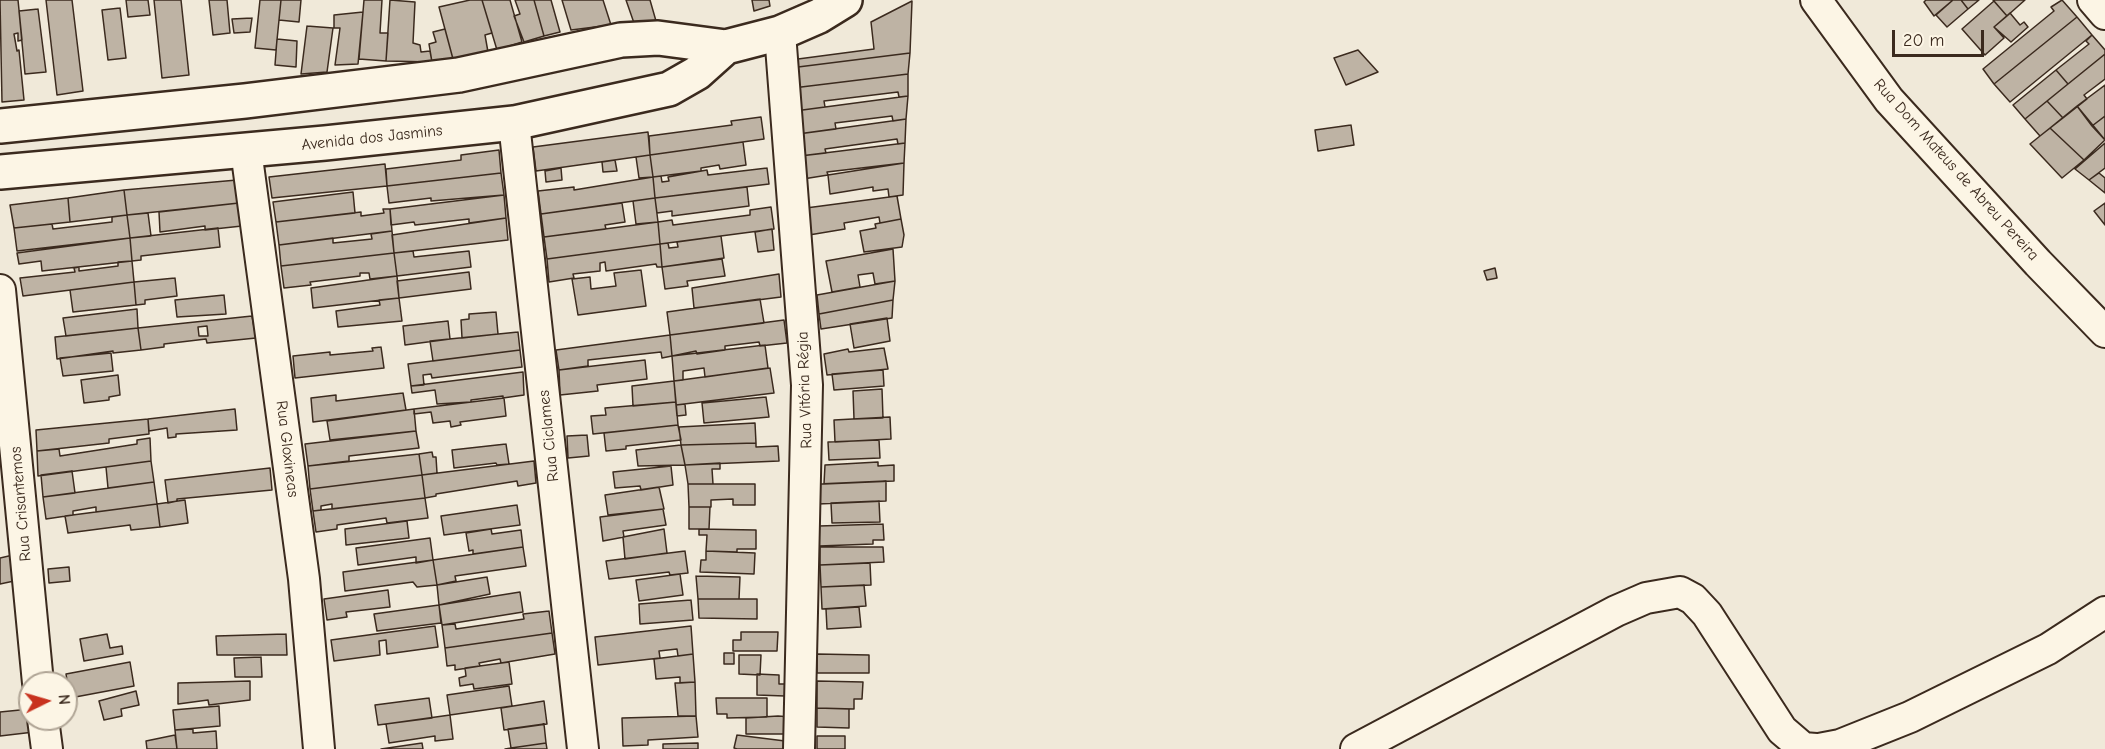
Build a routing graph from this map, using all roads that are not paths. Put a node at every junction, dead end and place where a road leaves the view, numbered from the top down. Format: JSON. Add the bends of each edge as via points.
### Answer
{"nodes":[{"id":1,"x":845,"y":0,"type":"edge"},
{"id":2,"x":1816,"y":0,"type":"edge"},
{"id":3,"x":2093,"y":0,"type":"edge"},
{"id":4,"x":2105,"y":14,"type":"edge"},
{"id":5,"x":780,"y":33,"type":"junction"},
{"id":6,"x":726,"y":48,"type":"junction"},
{"id":7,"x":514,"y":123,"type":"junction"},
{"id":8,"x":0,"y":126,"type":"edge"},
{"id":9,"x":246,"y":150,"type":"junction"},
{"id":10,"x":0,"y":172,"type":"edge"},
{"id":11,"x":0,"y":290,"type":"edge"},
{"id":12,"x":2105,"y":332,"type":"edge"},
{"id":13,"x":2105,"y":612,"type":"edge"},
{"id":14,"x":37,"y":671,"type":"edge"},
{"id":15,"x":44,"y":731,"type":"edge"},
{"id":16,"x":46,"y":749,"type":"edge"},
{"id":17,"x":319,"y":749,"type":"edge"},
{"id":18,"x":583,"y":749,"type":"edge"},
{"id":19,"x":799,"y":749,"type":"edge"},
{"id":20,"x":1356,"y":749,"type":"edge"},
{"id":21,"x":1817,"y":749,"type":"edge"}],
"edges":[{"from":1,"to":5,"type":"street","name":"Avenida dos Jasmins"},
{"from":2,"to":12,"type":"street","name":"Rua Dom Mateus de Abreu Pereira","via":[[1889,100]]},
{"from":3,"to":4,"type":"street"},
{"from":5,"to":6,"type":"street","name":"Avenida dos Jasmins"},
{"from":5,"to":19,"type":"street","name":"Rua Vitória Régia","via":[[807,385]]},
{"from":6,"to":7,"type":"street","name":"Avenida dos Jasmins","via":[[697,74],[669,89]]},
{"from":6,"to":8,"type":"street","name":"Avenida dos Jasmins","via":[[658,38],[621,40],[459,75]]},
{"from":7,"to":9,"type":"street","name":"Avenida dos Jasmins"},
{"from":7,"to":18,"type":"street","name":"Rua Ciclames"},
{"from":9,"to":10,"type":"street","name":"Avenida dos Jasmins"},
{"from":9,"to":17,"type":"street","name":"Rua Gloxineas","via":[[304,579]]},
{"from":11,"to":14,"type":"street","name":"Rua Crisantemos"},
{"from":13,"to":21,"type":"street","via":[[2048,649],[1910,717]]},
{"from":15,"to":16,"type":"street"},
{"from":20,"to":21,"type":"street","via":[[1616,611],[1646,598],[1680,592],[1693,598],[1707,614],[1782,729],[1803,748]]}]}
